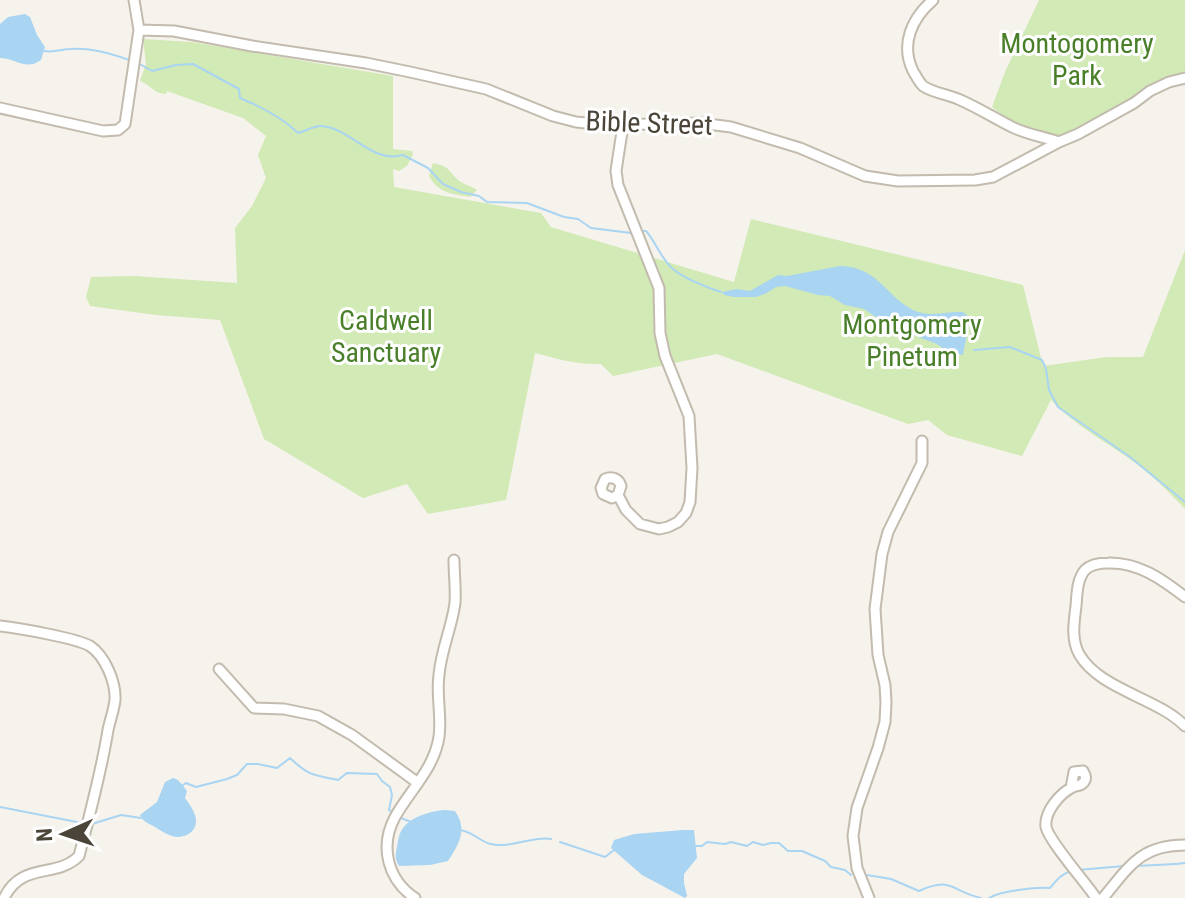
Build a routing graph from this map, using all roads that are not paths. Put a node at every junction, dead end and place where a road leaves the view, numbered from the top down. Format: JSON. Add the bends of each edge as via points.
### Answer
{"nodes":[{"id":1,"x":134,"y":0,"type":"edge"},
{"id":2,"x":933,"y":0,"type":"edge"},
{"id":3,"x":139,"y":30,"type":"junction"},
{"id":4,"x":1185,"y":78,"type":"edge"},
{"id":5,"x":0,"y":108,"type":"edge"},
{"id":6,"x":623,"y":125,"type":"junction"},
{"id":7,"x":1059,"y":142,"type":"junction"},
{"id":8,"x":922,"y":441,"type":"dead end"},
{"id":9,"x":618,"y":495,"type":"dead end"},
{"id":10,"x":454,"y":560,"type":"dead end"},
{"id":11,"x":1185,"y":597,"type":"edge"},
{"id":12,"x":0,"y":626,"type":"edge"},
{"id":13,"x":219,"y":669,"type":"dead end"},
{"id":14,"x":1185,"y":726,"type":"edge"},
{"id":15,"x":418,"y":783,"type":"junction"},
{"id":16,"x":1071,"y":788,"type":"dead end"},
{"id":17,"x":1185,"y":845,"type":"edge"},
{"id":18,"x":4,"y":898,"type":"edge"},
{"id":19,"x":415,"y":898,"type":"edge"},
{"id":20,"x":869,"y":898,"type":"edge"},
{"id":21,"x":1096,"y":898,"type":"edge"},
{"id":22,"x":1103,"y":898,"type":"edge"}],
"edges":[{"from":1,"to":3,"type":"street"},
{"from":2,"to":7,"type":"street","via":[[919,14],[908,43],[908,58],[922,85],[1015,129]]},
{"from":3,"to":5,"type":"street","via":[[125,124],[118,130]]},
{"from":3,"to":6,"type":"street","name":"Bible Street","via":[[174,31],[376,65],[486,89],[563,119]]},
{"from":4,"to":7,"type":"street","name":"Bible Street","via":[[1150,91]]},
{"from":6,"to":7,"type":"street","name":"Bible Street","via":[[731,127],[865,176],[898,181],[989,178]]},
{"from":6,"to":9,"type":"street","via":[[618,185],[659,288],[660,333],[689,416],[692,468],[686,513],[668,527],[640,524]]},
{"from":8,"to":20,"type":"street","via":[[922,463],[888,532],[875,609],[885,722],[853,836],[857,868]]},
{"from":10,"to":15,"type":"street","via":[[455,602],[438,682],[439,738]]},
{"from":11,"to":14,"type":"street","via":[[1141,568],[1093,565],[1079,584],[1074,638],[1092,669]]},
{"from":12,"to":18,"type":"street","via":[[89,645],[107,669],[115,700],[79,856],[22,877]]},
{"from":13,"to":15,"type":"street","via":[[254,708],[318,716]]},
{"from":15,"to":19,"type":"street","via":[[391,825],[387,851],[396,881]]},
{"from":16,"to":21,"type":"street","via":[[1050,809],[1048,832]]},
{"from":17,"to":22,"type":"street","via":[[1142,855]]}]}
